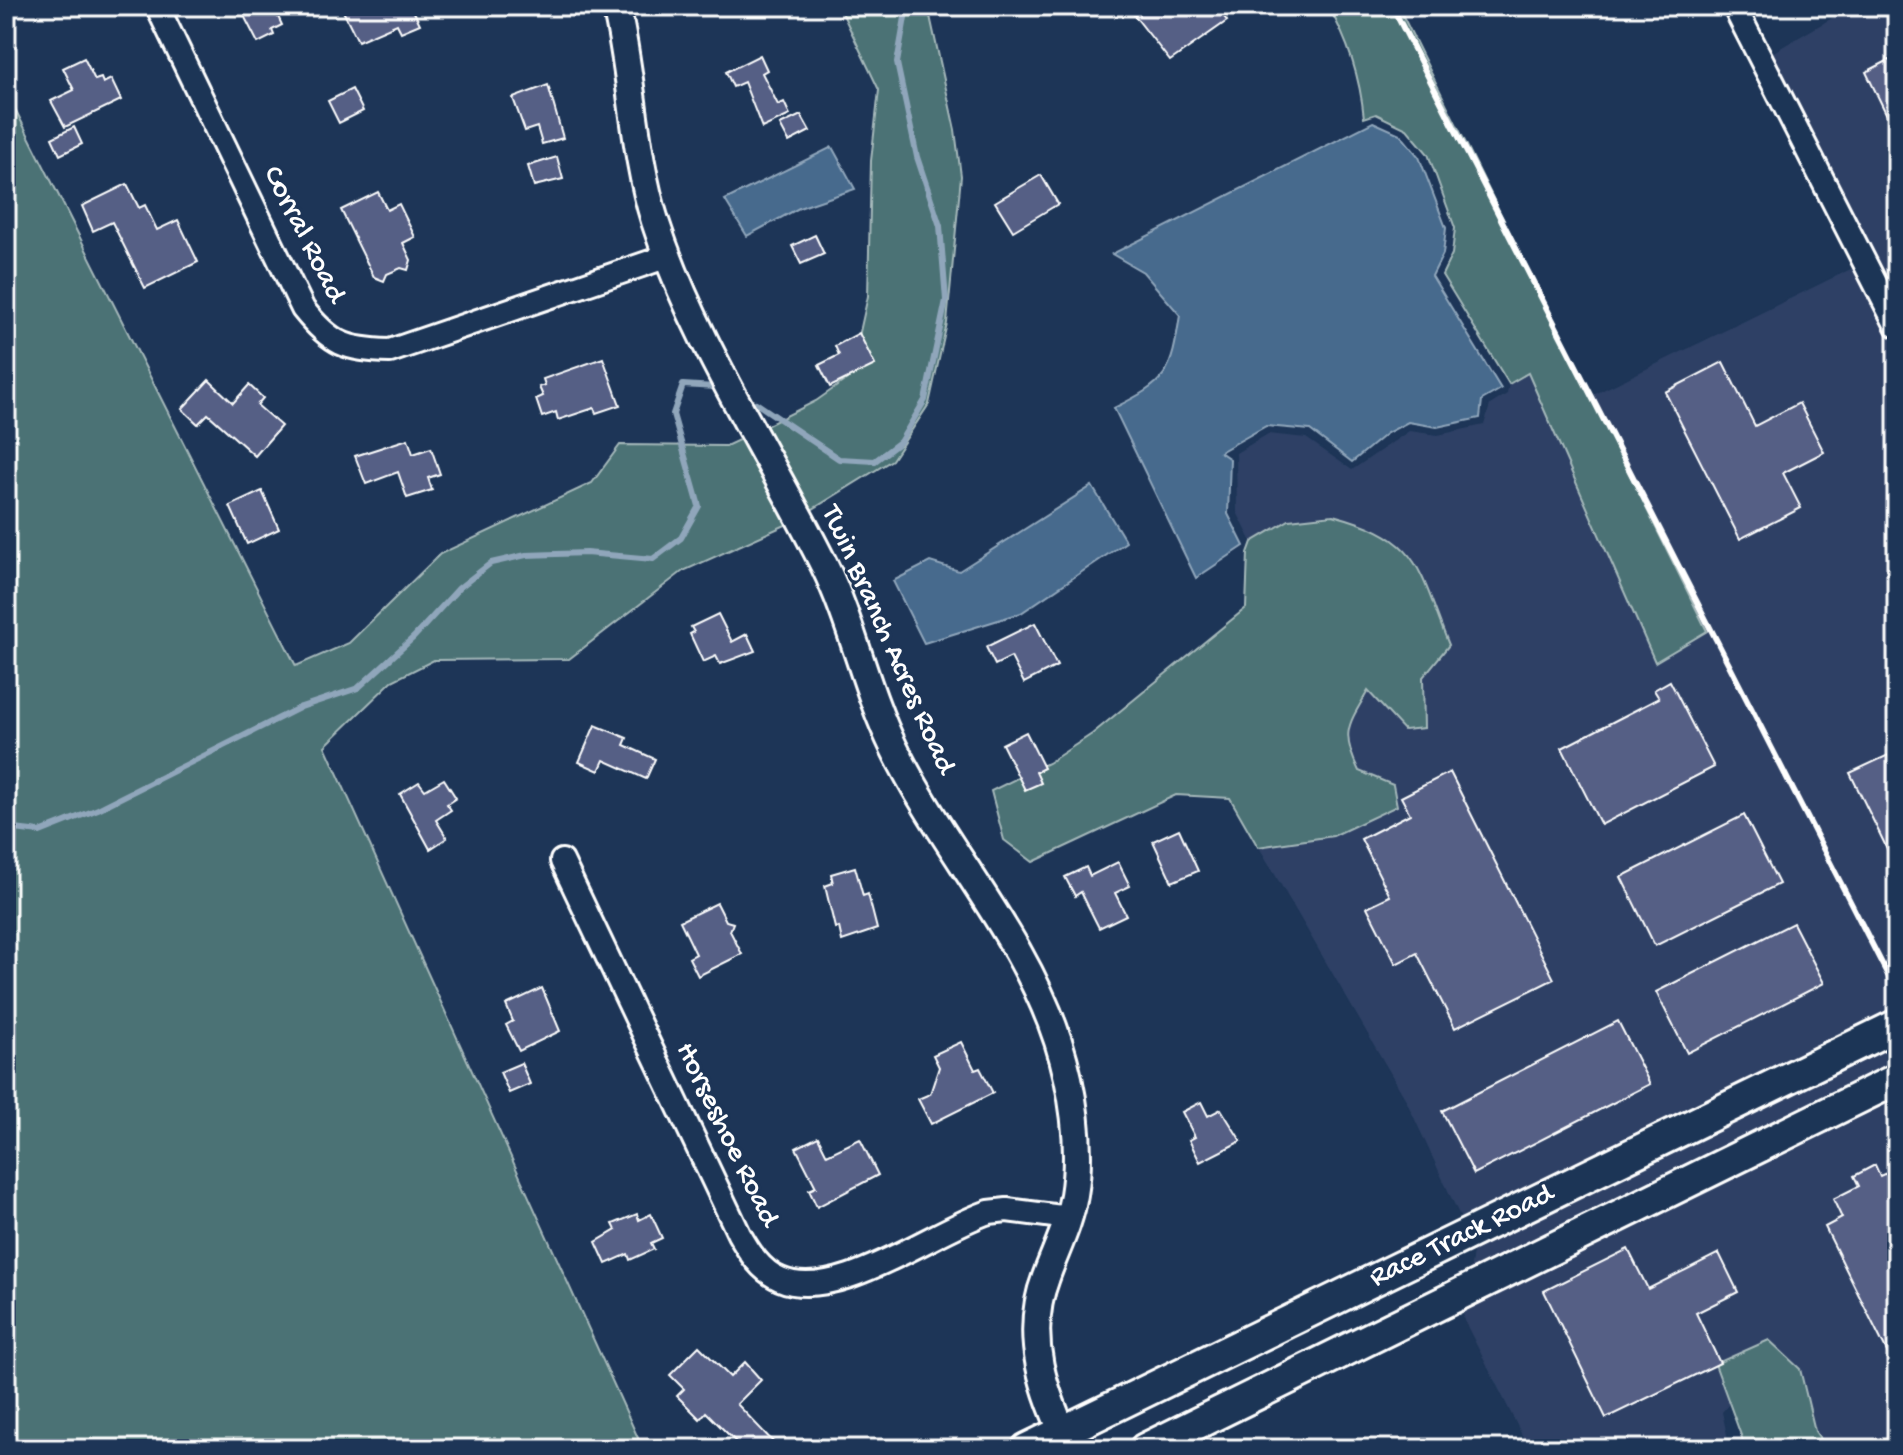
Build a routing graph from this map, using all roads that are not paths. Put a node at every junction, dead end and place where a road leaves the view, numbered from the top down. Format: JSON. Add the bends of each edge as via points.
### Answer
{"nodes":[{"id":1,"x":157,"y":6,"type":"edge"},
{"id":2,"x":616,"y":6,"type":"edge"},
{"id":3,"x":1734,"y":6,"type":"edge"},
{"id":4,"x":668,"y":256,"type":"junction"},
{"id":5,"x":1897,"y":326,"type":"edge"},
{"id":6,"x":562,"y":861,"type":"dead end"},
{"id":7,"x":1897,"y":1025,"type":"edge"},
{"id":8,"x":1897,"y":1079,"type":"edge"},
{"id":9,"x":1069,"y":1218,"type":"junction"},
{"id":10,"x":1067,"y":1440,"type":"edge"},
{"id":11,"x":1027,"y":1449,"type":"edge"},
{"id":12,"x":1145,"y":1449,"type":"edge"}],
"edges":[{"from":1,"to":4,"type":"street","name":"Corral Road","via":[[303,309],[323,334],[353,350],[390,351]]},
{"from":2,"to":4,"type":"street","name":"Twin Branch Acres Road","via":[[642,170]]},
{"from":3,"to":5,"type":"street"},
{"from":4,"to":9,"type":"street","name":"Twin Branch Acres Road","via":[[826,571],[895,751],[1014,945],[1049,1015],[1067,1078],[1076,1141]]},
{"from":6,"to":9,"type":"street","name":"Horseshoe Road","via":[[739,1234],[771,1274],[793,1283],[827,1283],[989,1212]]},
{"from":7,"to":10,"type":"main road","name":"Race Track Road"},
{"from":8,"to":12,"type":"main road","name":"Race Track Road"},
{"from":9,"to":10,"type":"street","name":"Twin Branch Acres Road","via":[[1046,1278],[1037,1324],[1040,1374]]},
{"from":10,"to":11,"type":"main road","name":"Race Track Road"}]}
